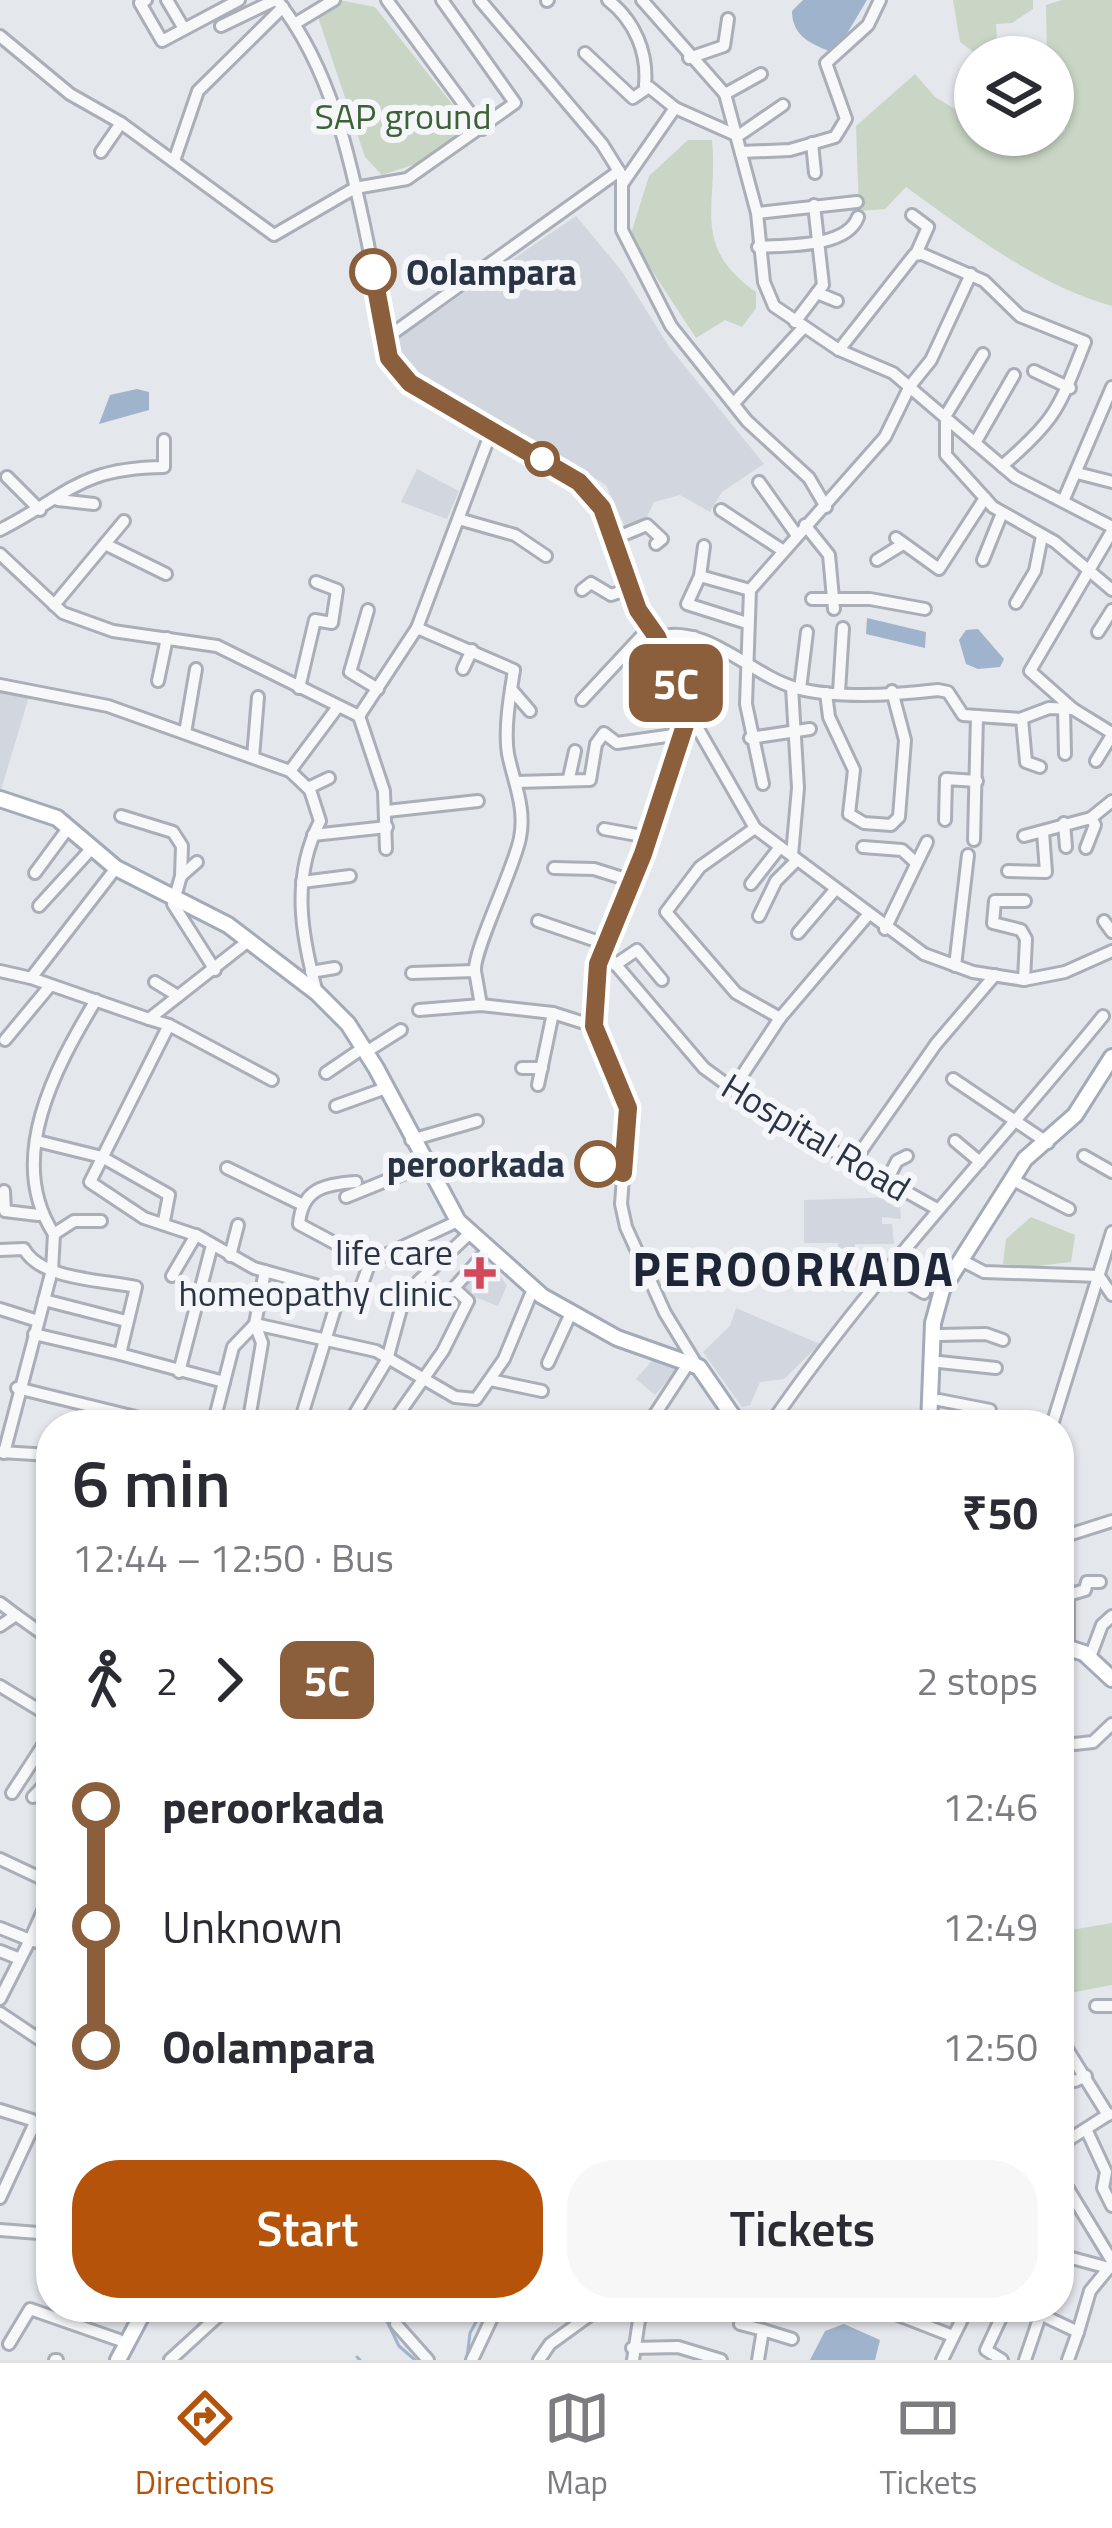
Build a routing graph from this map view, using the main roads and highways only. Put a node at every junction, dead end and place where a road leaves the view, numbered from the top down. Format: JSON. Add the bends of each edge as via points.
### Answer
{"nodes":[{"id":1,"x":0,"y":799,"type":"edge"},
{"id":2,"x":1112,"y":1057,"type":"edge"},
{"id":3,"x":1112,"y":1071,"type":"edge"},
{"id":4,"x":1047,"y":1143,"type":"junction"},
{"id":5,"x":964,"y":1262,"type":"junction"},
{"id":6,"x":936,"y":1393,"type":"junction"},
{"id":7,"x":728,"y":1410,"type":"edge"},
{"id":8,"x":934,"y":1410,"type":"edge"},
{"id":9,"x":1074,"y":1650,"type":"edge"},
{"id":10,"x":1112,"y":1678,"type":"edge"},
{"id":11,"x":131,"y":2322,"type":"edge"},
{"id":12,"x":133,"y":2322,"type":"edge"},
{"id":13,"x":114,"y":2360,"type":"edge"}],
"edges":[{"from":1,"to":7,"type":"main road","via":[[70,827],[116,868],[229,925],[317,993],[365,1050],[469,1234],[571,1312],[694,1366]]},
{"from":2,"to":4,"type":"main road"},
{"from":3,"to":4,"type":"main road","via":[[1084,1116]]},
{"from":4,"to":5,"type":"main road"},
{"from":4,"to":5,"type":"main road","via":[[1025,1160]]},
{"from":5,"to":6,"type":"main road","via":[[943,1310]]},
{"from":5,"to":6,"type":"main road","via":[[937,1304]]},
{"from":6,"to":8,"type":"main road"},
{"from":9,"to":10,"type":"main road"},
{"from":11,"to":13,"type":"main road"},
{"from":12,"to":13,"type":"main road"}]}
